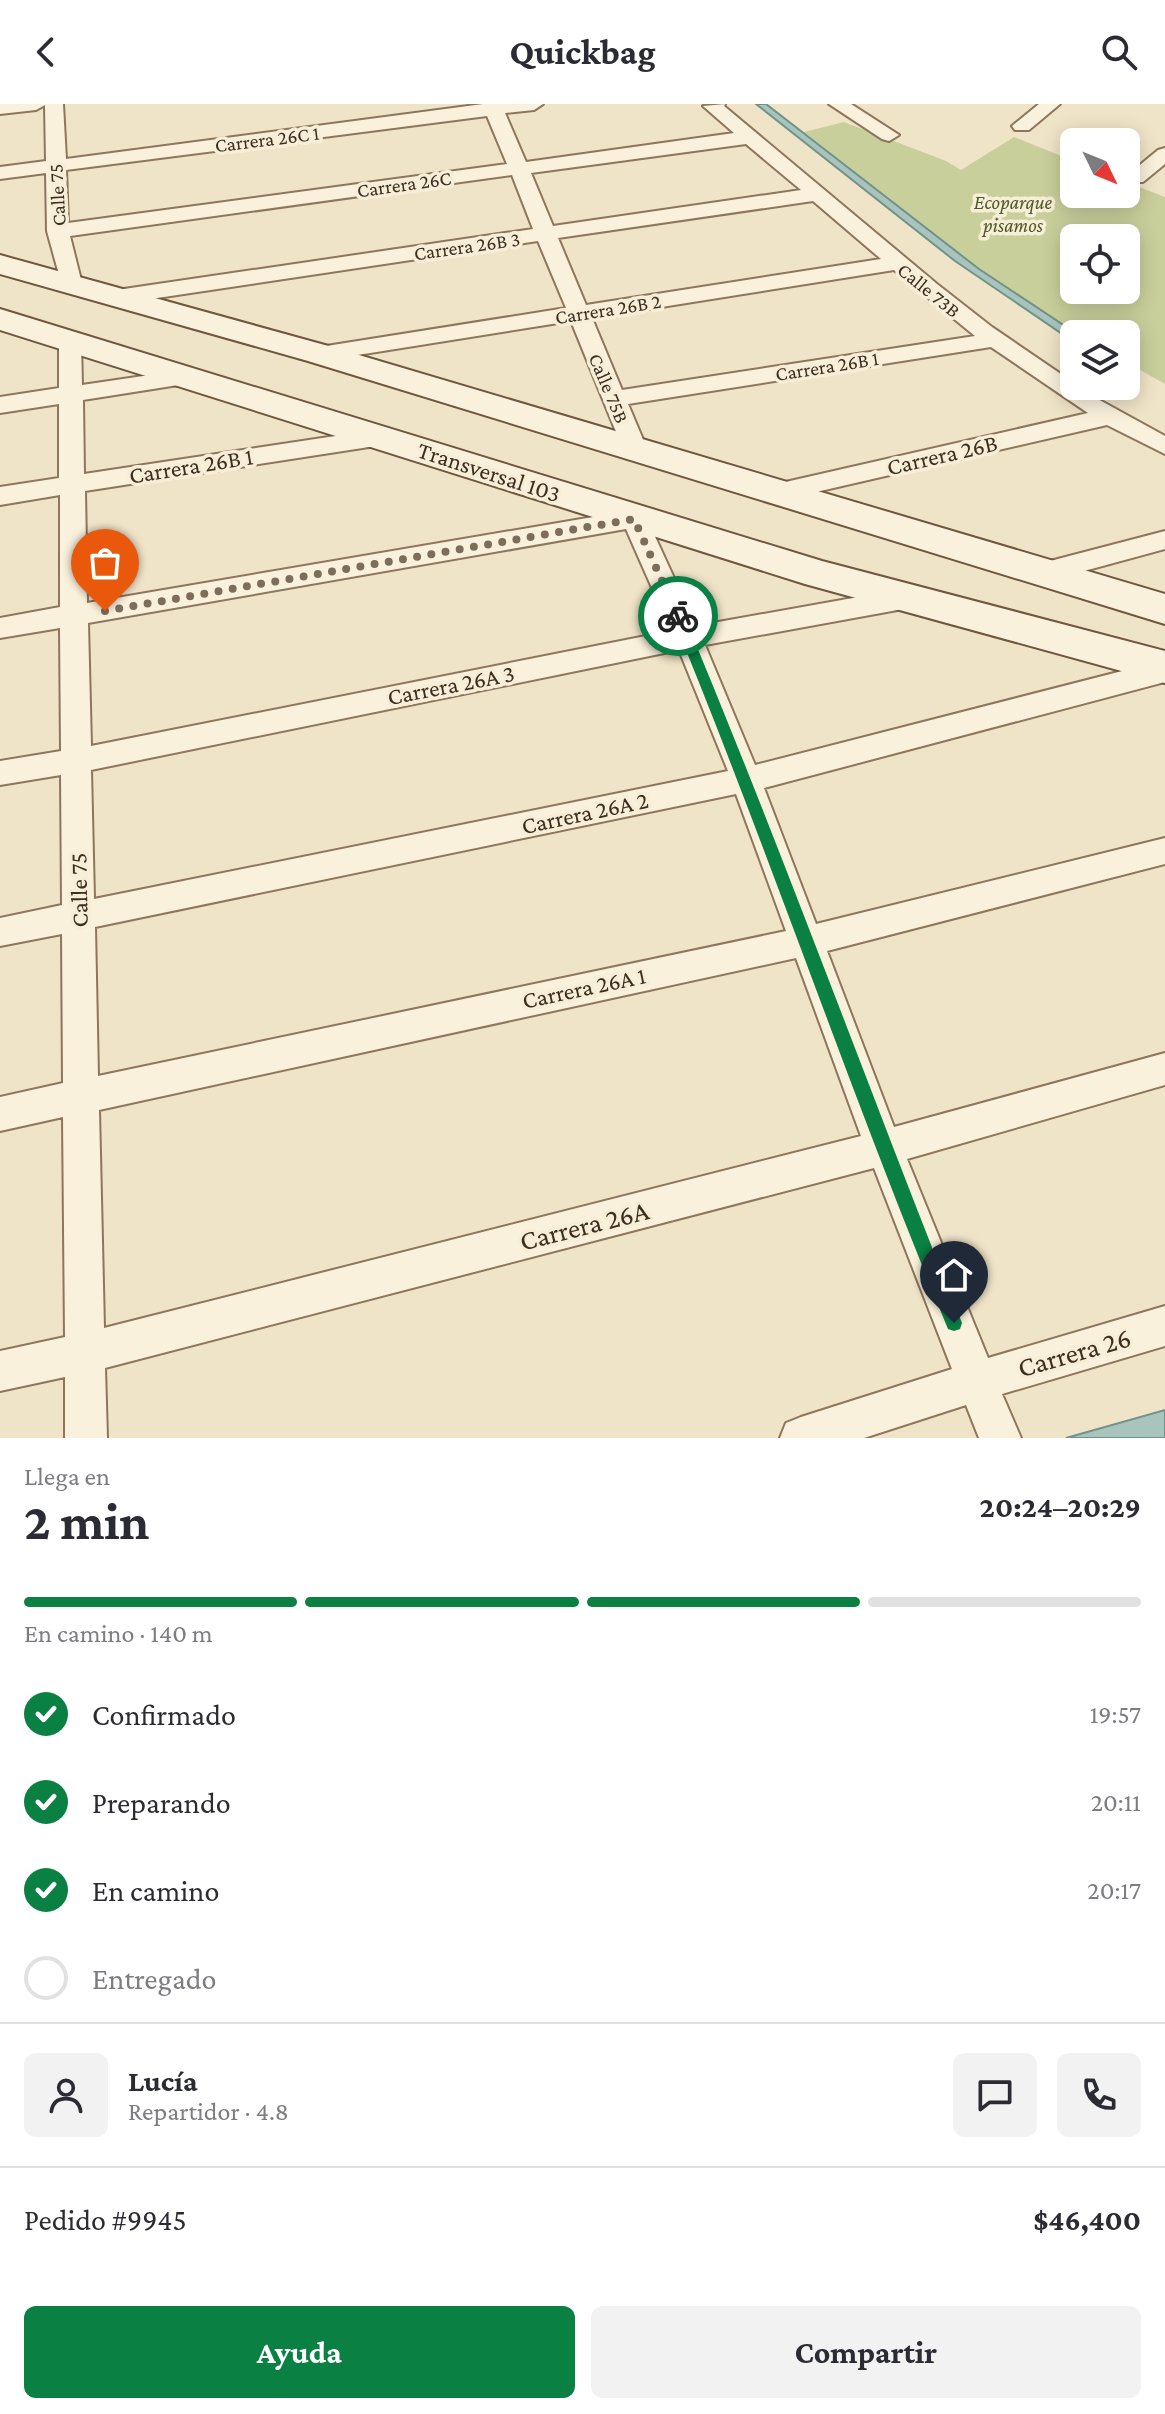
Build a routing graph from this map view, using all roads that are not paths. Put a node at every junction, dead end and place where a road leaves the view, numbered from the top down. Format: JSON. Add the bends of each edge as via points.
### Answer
{"nodes":[{"id":1,"x":36,"y":104,"type":"edge"},
{"id":2,"x":54,"y":104,"type":"edge"},
{"id":3,"x":534,"y":104,"type":"edge"},
{"id":4,"x":1051,"y":104,"type":"edge"},
{"id":5,"x":714,"y":105,"type":"edge"},
{"id":6,"x":493,"y":107,"type":"edge"},
{"id":7,"x":852,"y":107,"type":"edge"},
{"id":8,"x":0,"y":108,"type":"edge"},
{"id":9,"x":1022,"y":126,"type":"dead end"},
{"id":10,"x":889,"y":135,"type":"dead end"},
{"id":11,"x":751,"y":137,"type":"junction"},
{"id":12,"x":1165,"y":154,"type":"edge"},
{"id":13,"x":55,"y":166,"type":"junction"},
{"id":14,"x":518,"y":169,"type":"junction"},
{"id":15,"x":0,"y":173,"type":"edge"},
{"id":16,"x":1140,"y":175,"type":"edge"},
{"id":17,"x":817,"y":194,"type":"junction"},
{"id":18,"x":58,"y":231,"type":"junction"},
{"id":19,"x":545,"y":234,"type":"junction"},
{"id":20,"x":895,"y":263,"type":"junction"},
{"id":21,"x":0,"y":264,"type":"edge"},
{"id":22,"x":71,"y":284,"type":"junction"},
{"id":23,"x":117,"y":297,"type":"junction"},
{"id":24,"x":577,"y":314,"type":"junction"},
{"id":25,"x":1,"y":320,"type":"edge"},
{"id":26,"x":992,"y":340,"type":"junction"},
{"id":27,"x":70,"y":341,"type":"junction"},
{"id":28,"x":320,"y":354,"type":"junction"},
{"id":29,"x":191,"y":376,"type":"junction"},
{"id":30,"x":71,"y":394,"type":"junction"},
{"id":31,"x":614,"y":399,"type":"junction"},
{"id":32,"x":0,"y":405,"type":"edge"},
{"id":33,"x":1107,"y":417,"type":"junction"},
{"id":34,"x":382,"y":437,"type":"junction"},
{"id":35,"x":1165,"y":446,"type":"edge"},
{"id":36,"x":635,"y":449,"type":"junction"},
{"id":37,"x":73,"y":484,"type":"junction"},
{"id":38,"x":777,"y":492,"type":"junction"},
{"id":39,"x":0,"y":496,"type":"edge"},
{"id":40,"x":634,"y":519,"type":"junction"},
{"id":41,"x":1165,"y":540,"type":"edge"},
{"id":42,"x":1040,"y":573,"type":"junction"},
{"id":43,"x":1116,"y":595,"type":"junction"},
{"id":44,"x":903,"y":599,"type":"junction"},
{"id":45,"x":1165,"y":609,"type":"edge"},
{"id":46,"x":74,"y":617,"type":"junction"},
{"id":47,"x":0,"y":628,"type":"edge"},
{"id":48,"x":688,"y":638,"type":"junction"},
{"id":49,"x":1099,"y":650,"type":"junction"},
{"id":50,"x":1165,"y":669,"type":"edge"},
{"id":51,"x":76,"y":761,"type":"junction"},
{"id":52,"x":0,"y":773,"type":"edge"},
{"id":53,"x":746,"y":780,"type":"junction"},
{"id":54,"x":1165,"y":851,"type":"edge"},
{"id":55,"x":79,"y":916,"type":"junction"},
{"id":56,"x":0,"y":932,"type":"edge"},
{"id":57,"x":808,"y":941,"type":"junction"},
{"id":58,"x":1165,"y":1069,"type":"edge"},
{"id":59,"x":81,"y":1096,"type":"junction"},
{"id":60,"x":0,"y":1114,"type":"edge"},
{"id":61,"x":884,"y":1148,"type":"junction"},
{"id":62,"x":1165,"y":1326,"type":"edge"},
{"id":63,"x":85,"y":1353,"type":"junction"},
{"id":64,"x":0,"y":1371,"type":"edge"},
{"id":65,"x":988,"y":1409,"type":"edge"},
{"id":66,"x":86,"y":1438,"type":"edge"},
{"id":67,"x":801,"y":1438,"type":"edge"}],
"edges":[{"from":1,"to":8,"type":"street"},
{"from":2,"to":13,"type":"street","name":"Calle 75"},
{"from":3,"to":6,"type":"street","name":"Carrera 26C 1"},
{"from":4,"to":9,"type":"street"},
{"from":5,"to":11,"type":"street","name":"Calle 73B"},
{"from":6,"to":13,"type":"street","name":"Carrera 26C 1"},
{"from":6,"to":14,"type":"street","name":"Calle 75B"},
{"from":7,"to":10,"type":"street"},
{"from":11,"to":14,"type":"street","name":"Carrera 26C"},
{"from":11,"to":17,"type":"street","name":"Calle 73B"},
{"from":12,"to":16,"type":"street"},
{"from":13,"to":15,"type":"street","name":"Carrera 26C 1"},
{"from":13,"to":18,"type":"street","name":"Calle 75"},
{"from":14,"to":18,"type":"street","name":"Carrera 26C"},
{"from":14,"to":19,"type":"street","name":"Calle 75B"},
{"from":17,"to":19,"type":"street","name":"Carrera 26B 3"},
{"from":17,"to":20,"type":"street","name":"Calle 73B"},
{"from":18,"to":22,"type":"street","name":"Calle 75"},
{"from":19,"to":23,"type":"street","name":"Carrera 26B 3"},
{"from":19,"to":24,"type":"street","name":"Calle 75B"},
{"from":20,"to":24,"type":"street","name":"Carrera 26B 2"},
{"from":20,"to":26,"type":"street","name":"Calle 73B"},
{"from":21,"to":22,"type":"street"},
{"from":22,"to":23,"type":"street"},
{"from":23,"to":28,"type":"street"},
{"from":24,"to":28,"type":"street","name":"Carrera 26B 2"},
{"from":24,"to":31,"type":"street","name":"Calle 75B"},
{"from":25,"to":27,"type":"street","name":"Transversal 103"},
{"from":26,"to":31,"type":"street","name":"Carrera 26B 1"},
{"from":26,"to":33,"type":"street","name":"Calle 73B"},
{"from":27,"to":29,"type":"street","name":"Transversal 103"},
{"from":27,"to":30,"type":"street","name":"Calle 75"},
{"from":28,"to":36,"type":"street"},
{"from":29,"to":30,"type":"street"},
{"from":29,"to":34,"type":"street","name":"Transversal 103"},
{"from":30,"to":32,"type":"street"},
{"from":30,"to":37,"type":"street","name":"Calle 75"},
{"from":31,"to":36,"type":"street","name":"Calle 75B"},
{"from":33,"to":35,"type":"street","name":"Calle 73B"},
{"from":33,"to":38,"type":"street","name":"Carrera 26B"},
{"from":34,"to":37,"type":"street","name":"Carrera 26B 1"},
{"from":34,"to":40,"type":"street","name":"Transversal 103"},
{"from":36,"to":38,"type":"street"},
{"from":37,"to":39,"type":"street","name":"Carrera 26B 1"},
{"from":37,"to":46,"type":"street","name":"Calle 75"},
{"from":38,"to":42,"type":"street"},
{"from":40,"to":44,"type":"street","name":"Transversal 103"},
{"from":40,"to":46,"type":"street"},
{"from":40,"to":48,"type":"street"},
{"from":41,"to":42,"type":"street"},
{"from":42,"to":43,"type":"street"},
{"from":43,"to":45,"type":"street"},
{"from":43,"to":49,"type":"street","via":[[1138,612],[1141,633],[1126,648]]},
{"from":44,"to":48,"type":"street","name":"Carrera 26A 3"},
{"from":44,"to":49,"type":"street","name":"Transversal 103"},
{"from":46,"to":47,"type":"street"},
{"from":46,"to":51,"type":"street","name":"Calle 75"},
{"from":48,"to":51,"type":"street","name":"Carrera 26A 3"},
{"from":48,"to":53,"type":"street"},
{"from":49,"to":50,"type":"street","name":"Transversal 103"},
{"from":50,"to":53,"type":"street","name":"Carrera 26A 2"},
{"from":51,"to":52,"type":"street","name":"Carrera 26A 3"},
{"from":51,"to":55,"type":"street","name":"Calle 75"},
{"from":53,"to":55,"type":"street","name":"Carrera 26A 2"},
{"from":53,"to":57,"type":"street"},
{"from":54,"to":57,"type":"street","name":"Carrera 26A 1"},
{"from":55,"to":56,"type":"street","name":"Carrera 26A 2"},
{"from":55,"to":59,"type":"street","name":"Calle 75"},
{"from":57,"to":59,"type":"street","name":"Carrera 26A 1"},
{"from":57,"to":61,"type":"street"},
{"from":58,"to":61,"type":"street","name":"Carrera 26A"},
{"from":59,"to":60,"type":"street","name":"Carrera 26A 1"},
{"from":59,"to":63,"type":"street","name":"Calle 75"},
{"from":61,"to":63,"type":"street","name":"Carrera 26A"},
{"from":61,"to":65,"type":"street"},
{"from":62,"to":65,"type":"street","name":"Carrera 26"},
{"from":63,"to":64,"type":"street","name":"Carrera 26A"},
{"from":63,"to":66,"type":"street","name":"Calle 75"},
{"from":65,"to":67,"type":"street","name":"Carrera 26"}]}
